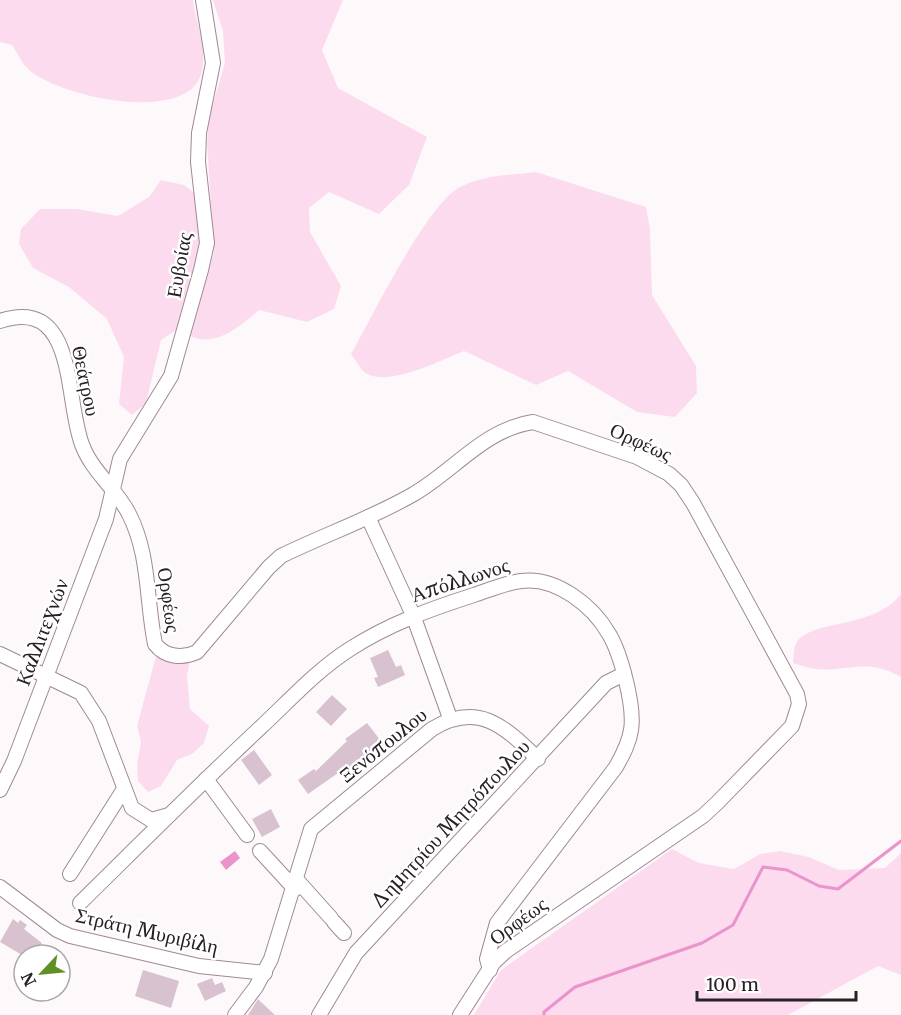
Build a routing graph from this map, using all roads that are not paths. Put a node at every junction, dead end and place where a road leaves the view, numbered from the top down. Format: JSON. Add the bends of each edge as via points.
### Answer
{"nodes":[{"id":1,"x":203,"y":0,"type":"edge"},
{"id":2,"x":0,"y":321,"type":"edge"},
{"id":3,"x":112,"y":486,"type":"junction"},
{"id":4,"x":368,"y":517,"type":"junction"},
{"id":5,"x":413,"y":615,"type":"junction"},
{"id":6,"x":0,"y":654,"type":"edge"},
{"id":7,"x":624,"y":674,"type":"junction"},
{"id":8,"x":46,"y":677,"type":"junction"},
{"id":9,"x":450,"y":718,"type":"junction"},
{"id":10,"x":538,"y":759,"type":"junction"},
{"id":11,"x":206,"y":779,"type":"junction"},
{"id":12,"x":0,"y":789,"type":"edge"},
{"id":13,"x":124,"y":789,"type":"junction"},
{"id":14,"x":171,"y":814,"type":"junction"},
{"id":15,"x":247,"y":835,"type":"dead end"},
{"id":16,"x":261,"y":851,"type":"dead end"},
{"id":17,"x":70,"y":874,"type":"dead end"},
{"id":18,"x":295,"y":884,"type":"junction"},
{"id":19,"x":0,"y":887,"type":"edge"},
{"id":20,"x":80,"y":903,"type":"dead end"},
{"id":21,"x":344,"y":933,"type":"dead end"},
{"id":22,"x":490,"y":970,"type":"junction"},
{"id":23,"x":265,"y":973,"type":"junction"},
{"id":24,"x":235,"y":1015,"type":"edge"},
{"id":25,"x":319,"y":1015,"type":"edge"},
{"id":26,"x":460,"y":1015,"type":"edge"}],
"edges":[{"from":1,"to":3,"type":"street","name":"Ευβοίας","via":[[213,63],[199,133],[198,162],[207,243],[171,376],[127,446]]},
{"from":2,"to":3,"type":"street","name":"Θεάτρου","via":[[35,318],[57,338],[83,448]]},
{"from":3,"to":4,"type":"street","name":"Ορφέως","via":[[141,545],[155,644],[161,652],[172,655],[197,652],[282,556]]},
{"from":3,"to":8,"type":"street","name":"Καλλιτεχνών","via":[[106,519]]},
{"from":4,"to":5,"type":"street"},
{"from":4,"to":22,"type":"street","name":"Ορφέως","via":[[412,495],[487,439],[520,424],[533,422],[637,457],[669,474],[693,503],[797,694],[799,704],[792,726],[703,816],[506,951]]},
{"from":5,"to":7,"type":"street","name":"Απόλλωνος","via":[[504,584],[524,580],[546,583],[586,605],[603,624],[617,648]]},
{"from":5,"to":9,"type":"street"},
{"from":5,"to":11,"type":"street","name":"Απόλλωνος","via":[[336,658]]},
{"from":6,"to":8,"type":"street"},
{"from":7,"to":10,"type":"street","name":"Δημητρίου Μητρόπουλου","via":[[606,683]]},
{"from":7,"to":22,"type":"street","name":"Απόλλωνος","via":[[632,728],[627,748],[616,768],[497,923],[487,959]]},
{"from":8,"to":12,"type":"street","name":"Καλλιτεχνών","via":[[15,761]]},
{"from":8,"to":13,"type":"street","via":[[81,693],[89,702]]},
{"from":9,"to":10,"type":"street","name":"Ξενόπουλου","via":[[484,718],[504,728]]},
{"from":9,"to":18,"type":"street","name":"Ξενόπουλου","via":[[311,829]]},
{"from":10,"to":25,"type":"street","name":"Δημητρίου Μητρόπουλου","via":[[356,953]]},
{"from":11,"to":14,"type":"street","name":"Απόλλωνος"},
{"from":11,"to":15,"type":"street"},
{"from":13,"to":14,"type":"street","via":[[140,816],[151,820]]},
{"from":13,"to":17,"type":"street"},
{"from":14,"to":20,"type":"street","name":"Απόλλωνος"},
{"from":16,"to":18,"type":"street"},
{"from":18,"to":21,"type":"street"},
{"from":18,"to":23,"type":"street","name":"Ξενόπουλου"},
{"from":19,"to":23,"type":"street","name":"Στράτη Μυριβίλη","via":[[70,936],[199,966]]},
{"from":22,"to":26,"type":"street","name":"Ορφέως"},
{"from":23,"to":24,"type":"street","name":"Ξενόπουλου"}]}
